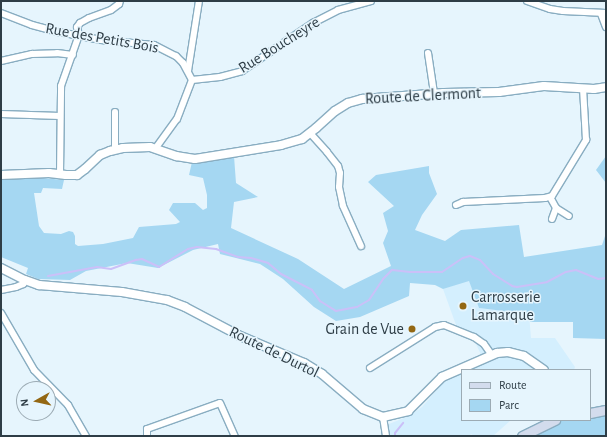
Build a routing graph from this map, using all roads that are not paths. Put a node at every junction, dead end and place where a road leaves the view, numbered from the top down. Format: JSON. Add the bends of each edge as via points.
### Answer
{"nodes":[{"id":1,"x":199,"y":1,"type":"edge"},
{"id":2,"x":371,"y":1,"type":"edge"},
{"id":3,"x":527,"y":1,"type":"edge"},
{"id":4,"x":121,"y":2,"type":"edge"},
{"id":5,"x":1,"y":13,"type":"edge"},
{"id":6,"x":603,"y":13,"type":"edge"},
{"id":7,"x":606,"y":27,"type":"edge"},
{"id":8,"x":79,"y":36,"type":"junction"},
{"id":9,"x":428,"y":53,"type":"dead end"},
{"id":10,"x":73,"y":55,"type":"junction"},
{"id":11,"x":1,"y":61,"type":"edge"},
{"id":12,"x":188,"y":71,"type":"junction"},
{"id":13,"x":192,"y":80,"type":"junction"},
{"id":14,"x":606,"y":87,"type":"edge"},
{"id":15,"x":583,"y":88,"type":"junction"},
{"id":16,"x":434,"y":93,"type":"junction"},
{"id":17,"x":115,"y":112,"type":"dead end"},
{"id":18,"x":1,"y":114,"type":"edge"},
{"id":19,"x":60,"y":116,"type":"junction"},
{"id":20,"x":310,"y":134,"type":"junction"},
{"id":21,"x":155,"y":148,"type":"junction"},
{"id":22,"x":115,"y":149,"type":"junction"},
{"id":23,"x":60,"y":174,"type":"junction"},
{"id":24,"x":1,"y":175,"type":"edge"},
{"id":25,"x":550,"y":197,"type":"junction"},
{"id":26,"x":456,"y":205,"type":"dead end"},
{"id":27,"x":556,"y":208,"type":"junction"},
{"id":28,"x":569,"y":216,"type":"dead end"},
{"id":29,"x":552,"y":219,"type":"dead end"},
{"id":30,"x":361,"y":246,"type":"dead end"},
{"id":31,"x":1,"y":268,"type":"edge"},
{"id":32,"x":25,"y":280,"type":"junction"},
{"id":33,"x":1,"y":290,"type":"edge"},
{"id":34,"x":1,"y":313,"type":"edge"},
{"id":35,"x":491,"y":354,"type":"junction"},
{"id":36,"x":370,"y":368,"type":"dead end"},
{"id":37,"x":543,"y":369,"type":"edge"},
{"id":38,"x":605,"y":410,"type":"edge"},
{"id":39,"x":591,"y":412,"type":"edge"},
{"id":40,"x":382,"y":417,"type":"junction"},
{"id":41,"x":553,"y":421,"type":"edge"},
{"id":42,"x":86,"y":436,"type":"edge"},
{"id":43,"x":147,"y":436,"type":"edge"},
{"id":44,"x":235,"y":436,"type":"edge"},
{"id":45,"x":386,"y":436,"type":"edge"},
{"id":46,"x":522,"y":436,"type":"edge"}],
"edges":[{"from":1,"to":12,"type":"street"},
{"from":2,"to":13,"type":"street","name":"Rue Boucheyre","via":[[338,10],[313,23],[242,71],[220,77]]},
{"from":3,"to":6,"type":"street","via":[[550,9]]},
{"from":4,"to":8,"type":"street","via":[[111,10],[80,23],[77,27]]},
{"from":5,"to":8,"type":"street","name":"Rue des Petits Bois","via":[[32,25]]},
{"from":6,"to":7,"type":"street"},
{"from":8,"to":10,"type":"street"},
{"from":8,"to":12,"type":"street","name":"Rue des Petits Bois","via":[[154,45],[176,56]]},
{"from":9,"to":16,"type":"street"},
{"from":10,"to":11,"type":"street","via":[[57,52],[32,54]]},
{"from":10,"to":19,"type":"street","via":[[61,86]]},
{"from":12,"to":13,"type":"street","name":"Rue des Petits Bois"},
{"from":13,"to":21,"type":"street","via":[[177,119]]},
{"from":14,"to":15,"type":"street","name":"Route de Clermont"},
{"from":15,"to":16,"type":"street","name":"Route de Clermont","via":[[544,86],[492,92]]},
{"from":15,"to":25,"type":"street","via":[[586,140]]},
{"from":16,"to":20,"type":"street","name":"Route de Clermont","via":[[354,101],[335,110]]},
{"from":17,"to":22,"type":"street"},
{"from":18,"to":19,"type":"street"},
{"from":19,"to":23,"type":"street"},
{"from":20,"to":21,"type":"street","name":"Route de Clermont","via":[[292,142],[202,158],[176,156]]},
{"from":20,"to":30,"type":"street","via":[[338,166],[343,206]]},
{"from":21,"to":22,"type":"street","name":"Route de Clermont"},
{"from":22,"to":23,"type":"street","name":"Route de Clermont","via":[[100,155],[79,174]]},
{"from":23,"to":24,"type":"street","name":"Route de Clermont"},
{"from":25,"to":26,"type":"street","via":[[463,202]]},
{"from":25,"to":27,"type":"street"},
{"from":27,"to":28,"type":"street"},
{"from":27,"to":29,"type":"street"},
{"from":31,"to":32,"type":"street","name":"Route de Durtol"},
{"from":32,"to":33,"type":"street","via":[[16,287]]},
{"from":32,"to":40,"type":"street","name":"Route de Durtol","via":[[53,287],[122,292],[167,300],[304,362],[363,409]]},
{"from":34,"to":42,"type":"street","via":[[34,370],[68,405]]},
{"from":35,"to":36,"type":"street","via":[[484,344],[474,337],[444,325],[435,327]]},
{"from":35,"to":37,"type":"street","via":[[516,353]]},
{"from":35,"to":40,"type":"street","via":[[442,377],[408,411]]},
{"from":38,"to":39,"type":"main road"},
{"from":40,"to":45,"type":"street"},
{"from":41,"to":46,"type":"main road"},
{"from":43,"to":44,"type":"street","via":[[147,429],[220,403]]}]}
